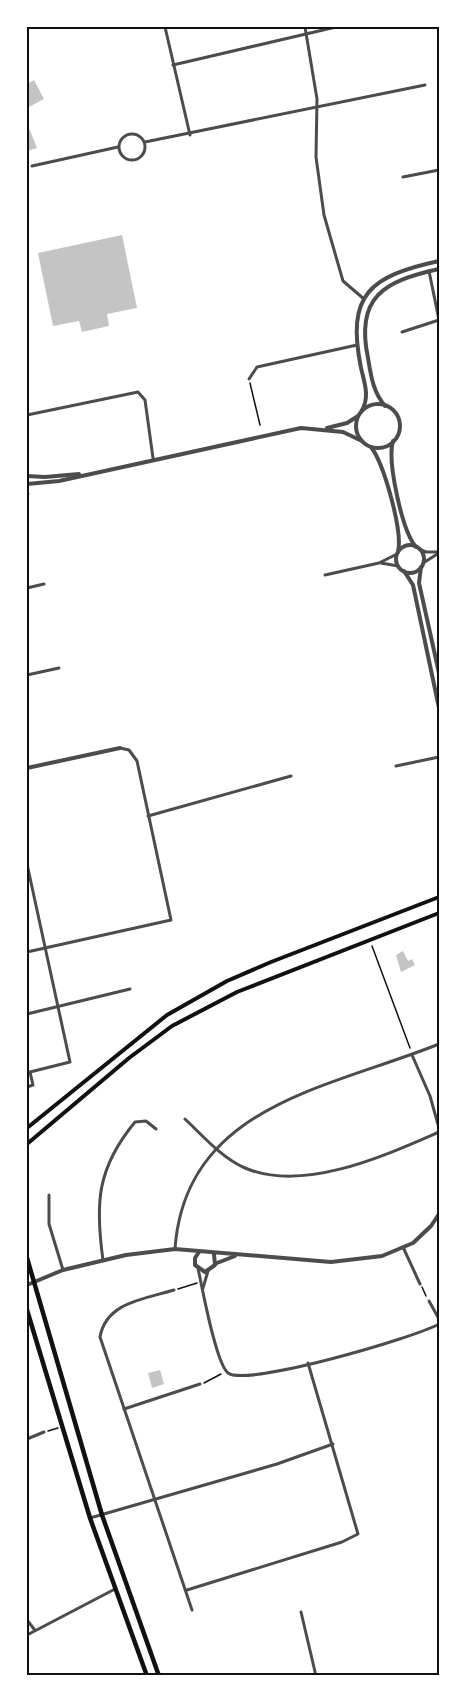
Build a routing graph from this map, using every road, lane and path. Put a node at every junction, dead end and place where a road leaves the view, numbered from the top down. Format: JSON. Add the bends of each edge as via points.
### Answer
{"nodes":[{"id":1,"x":165,"y":27,"type":"edge"},
{"id":2,"x":305,"y":27,"type":"edge"},
{"id":3,"x":336,"y":27,"type":"edge"},
{"id":4,"x":307,"y":35,"type":"junction"},
{"id":5,"x":174,"y":65,"type":"junction"},
{"id":6,"x":425,"y":85,"type":"dead end"},
{"id":7,"x":316,"y":108,"type":"junction"},
{"id":8,"x":189,"y":135,"type":"junction"},
{"id":9,"x":145,"y":142,"type":"junction"},
{"id":10,"x":118,"y":147,"type":"junction"},
{"id":11,"x":32,"y":166,"type":"dead end"},
{"id":12,"x":439,"y":170,"type":"edge"},
{"id":13,"x":403,"y":177,"type":"dead end"},
{"id":14,"x":439,"y":261,"type":"edge"},
{"id":15,"x":439,"y":269,"type":"edge"},
{"id":16,"x":429,"y":272,"type":"junction"},
{"id":17,"x":364,"y":299,"type":"junction"},
{"id":18,"x":402,"y":332,"type":"dead end"},
{"id":19,"x":357,"y":345,"type":"junction"},
{"id":20,"x":249,"y":379,"type":"joint"},
{"id":21,"x":385,"y":406,"type":"junction"},
{"id":22,"x":360,"y":414,"type":"junction"},
{"id":23,"x":27,"y":415,"type":"edge"},
{"id":24,"x":260,"y":425,"type":"dead end"},
{"id":25,"x":320,"y":429,"type":"junction"},
{"id":26,"x":394,"y":440,"type":"junction"},
{"id":27,"x":362,"y":441,"type":"junction"},
{"id":28,"x":371,"y":447,"type":"junction"},
{"id":29,"x":153,"y":458,"type":"junction"},
{"id":30,"x":91,"y":472,"type":"junction"},
{"id":31,"x":27,"y":476,"type":"edge"},
{"id":32,"x":27,"y":484,"type":"edge"},
{"id":33,"x":418,"y":548,"type":"junction"},
{"id":34,"x":398,"y":553,"type":"junction"},
{"id":35,"x":439,"y":553,"type":"edge"},
{"id":36,"x":379,"y":562,"type":"junction"},
{"id":37,"x":422,"y":565,"type":"junction"},
{"id":38,"x":398,"y":566,"type":"junction"},
{"id":39,"x":404,"y":571,"type":"junction"},
{"id":40,"x":325,"y":575,"type":"dead end"},
{"id":41,"x":44,"y":584,"type":"dead end"},
{"id":42,"x":27,"y":588,"type":"edge"},
{"id":43,"x":59,"y":668,"type":"dead end"},
{"id":44,"x":439,"y":673,"type":"edge"},
{"id":45,"x":27,"y":675,"type":"edge"},
{"id":46,"x":439,"y":708,"type":"edge"},
{"id":47,"x":120,"y":748,"type":"joint"},
{"id":48,"x":439,"y":757,"type":"edge"},
{"id":49,"x":396,"y":766,"type":"dead end"},
{"id":50,"x":27,"y":768,"type":"edge"},
{"id":51,"x":291,"y":776,"type":"dead end"},
{"id":52,"x":148,"y":816,"type":"junction"},
{"id":53,"x":27,"y":864,"type":"edge"},
{"id":54,"x":32,"y":885,"type":"junction"},
{"id":55,"x":27,"y":886,"type":"edge"},
{"id":56,"x":439,"y":896,"type":"edge"},
{"id":57,"x":439,"y":913,"type":"edge"},
{"id":58,"x":370,"y":940,"type":"junction"},
{"id":59,"x":46,"y":948,"type":"junction"},
{"id":60,"x":27,"y":952,"type":"edge"},
{"id":61,"x":130,"y":988,"type":"dead end"},
{"id":62,"x":58,"y":1006,"type":"junction"},
{"id":63,"x":27,"y":1014,"type":"edge"},
{"id":64,"x":439,"y":1044,"type":"edge"},
{"id":65,"x":412,"y":1055,"type":"junction"},
{"id":66,"x":27,"y":1087,"type":"edge"},
{"id":67,"x":185,"y":1119,"type":"dead end"},
{"id":68,"x":27,"y":1128,"type":"edge"},
{"id":69,"x":156,"y":1129,"type":"dead end"},
{"id":70,"x":439,"y":1130,"type":"edge"},
{"id":71,"x":27,"y":1144,"type":"edge"},
{"id":72,"x":215,"y":1148,"type":"junction"},
{"id":73,"x":49,"y":1195,"type":"dead end"},
{"id":74,"x":439,"y":1214,"type":"edge"},
{"id":75,"x":403,"y":1247,"type":"junction"},
{"id":76,"x":175,"y":1249,"type":"junction"},
{"id":77,"x":183,"y":1251,"type":"junction"},
{"id":78,"x":200,"y":1252,"type":"junction"},
{"id":79,"x":214,"y":1254,"type":"junction"},
{"id":80,"x":236,"y":1256,"type":"junction"},
{"id":81,"x":27,"y":1258,"type":"edge"},
{"id":82,"x":103,"y":1260,"type":"junction"},
{"id":83,"x":195,"y":1260,"type":"junction"},
{"id":84,"x":216,"y":1264,"type":"junction"},
{"id":85,"x":198,"y":1268,"type":"junction"},
{"id":86,"x":63,"y":1270,"type":"junction"},
{"id":87,"x":208,"y":1272,"type":"junction"},
{"id":88,"x":35,"y":1282,"type":"junction"},
{"id":89,"x":201,"y":1282,"type":"junction"},
{"id":90,"x":420,"y":1284,"type":"joint"},
{"id":91,"x":27,"y":1285,"type":"edge"},
{"id":92,"x":174,"y":1290,"type":"joint"},
{"id":93,"x":203,"y":1290,"type":"junction"},
{"id":94,"x":429,"y":1301,"type":"joint"},
{"id":95,"x":27,"y":1310,"type":"edge"},
{"id":96,"x":439,"y":1319,"type":"edge"},
{"id":97,"x":439,"y":1324,"type":"edge"},
{"id":98,"x":308,"y":1363,"type":"junction"},
{"id":99,"x":225,"y":1371,"type":"junction"},
{"id":100,"x":200,"y":1384,"type":"joint"},
{"id":101,"x":123,"y":1409,"type":"junction"},
{"id":102,"x":62,"y":1426,"type":"junction"},
{"id":103,"x":44,"y":1432,"type":"joint"},
{"id":104,"x":27,"y":1439,"type":"edge"},
{"id":105,"x":333,"y":1444,"type":"junction"},
{"id":106,"x":156,"y":1501,"type":"junction"},
{"id":107,"x":102,"y":1515,"type":"junction"},
{"id":108,"x":90,"y":1518,"type":"junction"},
{"id":109,"x":115,"y":1589,"type":"junction"},
{"id":110,"x":187,"y":1590,"type":"junction"},
{"id":111,"x":192,"y":1610,"type":"dead end"},
{"id":112,"x":301,"y":1612,"type":"dead end"},
{"id":113,"x":27,"y":1620,"type":"edge"},
{"id":114,"x":34,"y":1629,"type":"junction"},
{"id":115,"x":27,"y":1635,"type":"edge"},
{"id":116,"x":147,"y":1676,"type":"edge"},
{"id":117,"x":159,"y":1676,"type":"edge"},
{"id":118,"x":316,"y":1676,"type":"edge"}],
"edges":[{"from":1,"to":5,"type":"street"},
{"from":2,"to":4,"type":"street"},
{"from":3,"to":4,"type":"street"},
{"from":4,"to":5,"type":"street"},
{"from":4,"to":7,"type":"street"},
{"from":5,"to":8,"type":"street"},
{"from":6,"to":7,"type":"street"},
{"from":7,"to":8,"type":"street"},
{"from":7,"to":17,"type":"street","via":[[317,165],[324,215],[342,281]]},
{"from":8,"to":9,"type":"street"},
{"from":9,"to":10,"type":"street","via":[[130,133]]},
{"from":9,"to":10,"type":"street","via":[[144,153],[137,159],[125,159]]},
{"from":10,"to":11,"type":"street"},
{"from":12,"to":13,"type":"street"},
{"from":14,"to":17,"type":"street","via":[[393,274]]},
{"from":15,"to":16,"type":"street"},
{"from":16,"to":18,"type":"street","via":[[439,320]]},
{"from":16,"to":21,"type":"street","via":[[387,287],[370,303],[365,317],[364,341],[374,386]]},
{"from":17,"to":19,"type":"street","via":[[357,315]]},
{"from":19,"to":20,"type":"street","via":[[257,367]]},
{"from":19,"to":22,"type":"street","via":[[367,398]]},
{"from":20,"to":24,"type":"path"},
{"from":21,"to":22,"type":"street","via":[[370,405]]},
{"from":21,"to":26,"type":"street","via":[[393,410],[399,423]]},
{"from":22,"to":25,"type":"street","via":[[336,427]]},
{"from":22,"to":27,"type":"street","via":[[356,429]]},
{"from":23,"to":29,"type":"street","via":[[138,392],[145,400]]},
{"from":25,"to":27,"type":"street","via":[[343,432]]},
{"from":25,"to":29,"type":"street","via":[[301,428]]},
{"from":26,"to":28,"type":"street","via":[[386,446]]},
{"from":26,"to":33,"type":"street","via":[[390,458],[408,535]]},
{"from":27,"to":28,"type":"street"},
{"from":28,"to":34,"type":"street","via":[[383,468],[399,537]]},
{"from":29,"to":30,"type":"street"},
{"from":30,"to":31,"type":"street"},
{"from":30,"to":32,"type":"street"},
{"from":33,"to":34,"type":"street","via":[[407,546]]},
{"from":33,"to":35,"type":"street"},
{"from":33,"to":37,"type":"street"},
{"from":34,"to":36,"type":"street"},
{"from":34,"to":38,"type":"street"},
{"from":35,"to":37,"type":"street"},
{"from":36,"to":38,"type":"street"},
{"from":36,"to":40,"type":"street"},
{"from":37,"to":39,"type":"street","via":[[413,572]]},
{"from":37,"to":44,"type":"street","via":[[420,583]]},
{"from":38,"to":39,"type":"street"},
{"from":39,"to":46,"type":"street","via":[[413,585]]},
{"from":41,"to":42,"type":"street"},
{"from":43,"to":45,"type":"street"},
{"from":47,"to":50,"type":"street"},
{"from":47,"to":52,"type":"street","via":[[129,750],[137,761]]},
{"from":48,"to":49,"type":"street"},
{"from":51,"to":52,"type":"street"},
{"from":52,"to":59,"type":"street","via":[[171,920]]},
{"from":53,"to":54,"type":"street"},
{"from":54,"to":55,"type":"street"},
{"from":54,"to":59,"type":"street"},
{"from":56,"to":68,"type":"main road","via":[[227,981],[166,1014]]},
{"from":57,"to":58,"type":"main road"},
{"from":58,"to":65,"type":"path"},
{"from":58,"to":71,"type":"main road","via":[[237,992],[172,1026]]},
{"from":59,"to":60,"type":"street"},
{"from":59,"to":62,"type":"street"},
{"from":61,"to":62,"type":"street"},
{"from":62,"to":63,"type":"street"},
{"from":62,"to":66,"type":"street","via":[[70,1062],[30,1072],[33,1085]]},
{"from":64,"to":65,"type":"street"},
{"from":65,"to":70,"type":"street","via":[[430,1096]]},
{"from":65,"to":72,"type":"street","via":[[261,1113]]},
{"from":67,"to":72,"type":"street"},
{"from":69,"to":82,"type":"street","via":[[146,1121],[135,1122],[109,1159],[99,1192]]},
{"from":70,"to":72,"type":"street","via":[[360,1163],[292,1175],[246,1168]]},
{"from":72,"to":76,"type":"street","via":[[184,1201]]},
{"from":73,"to":86,"type":"street","via":[[49,1224]]},
{"from":74,"to":75,"type":"street","via":[[421,1236]]},
{"from":75,"to":80,"type":"street","via":[[382,1256],[342,1261]]},
{"from":75,"to":90,"type":"street"},
{"from":76,"to":77,"type":"street"},
{"from":76,"to":82,"type":"street"},
{"from":77,"to":78,"type":"street"},
{"from":77,"to":83,"type":"street"},
{"from":78,"to":79,"type":"street","via":[[209,1250]]},
{"from":78,"to":83,"type":"street"},
{"from":79,"to":80,"type":"street"},
{"from":79,"to":84,"type":"street"},
{"from":80,"to":84,"type":"street"},
{"from":81,"to":88,"type":"main road"},
{"from":82,"to":86,"type":"street"},
{"from":83,"to":85,"type":"street"},
{"from":84,"to":87,"type":"street"},
{"from":85,"to":87,"type":"street"},
{"from":85,"to":89,"type":"street"},
{"from":86,"to":88,"type":"street"},
{"from":87,"to":93,"type":"street"},
{"from":88,"to":91,"type":"street"},
{"from":88,"to":107,"type":"main road"},
{"from":89,"to":92,"type":"path"},
{"from":89,"to":93,"type":"street"},
{"from":90,"to":94,"type":"path"},
{"from":92,"to":101,"type":"street","via":[[118,1308],[102,1327],[104,1355]]},
{"from":93,"to":99,"type":"street","via":[[218,1357]]},
{"from":94,"to":96,"type":"street"},
{"from":95,"to":102,"type":"main road"},
{"from":97,"to":98,"type":"street","via":[[401,1340]]},
{"from":98,"to":99,"type":"street","via":[[255,1376],[235,1377]]},
{"from":98,"to":105,"type":"street"},
{"from":99,"to":100,"type":"path"},
{"from":100,"to":101,"type":"street"},
{"from":101,"to":106,"type":"street"},
{"from":102,"to":103,"type":"path"},
{"from":102,"to":108,"type":"main road"},
{"from":103,"to":104,"type":"street"},
{"from":105,"to":106,"type":"street"},
{"from":105,"to":110,"type":"street","via":[[358,1534]]},
{"from":106,"to":107,"type":"street"},
{"from":106,"to":110,"type":"street"},
{"from":107,"to":108,"type":"street"},
{"from":107,"to":117,"type":"main road"},
{"from":108,"to":109,"type":"main road"},
{"from":109,"to":114,"type":"street"},
{"from":109,"to":116,"type":"main road"},
{"from":110,"to":111,"type":"street"},
{"from":112,"to":118,"type":"street"},
{"from":113,"to":114,"type":"street"},
{"from":114,"to":115,"type":"street"}]}
